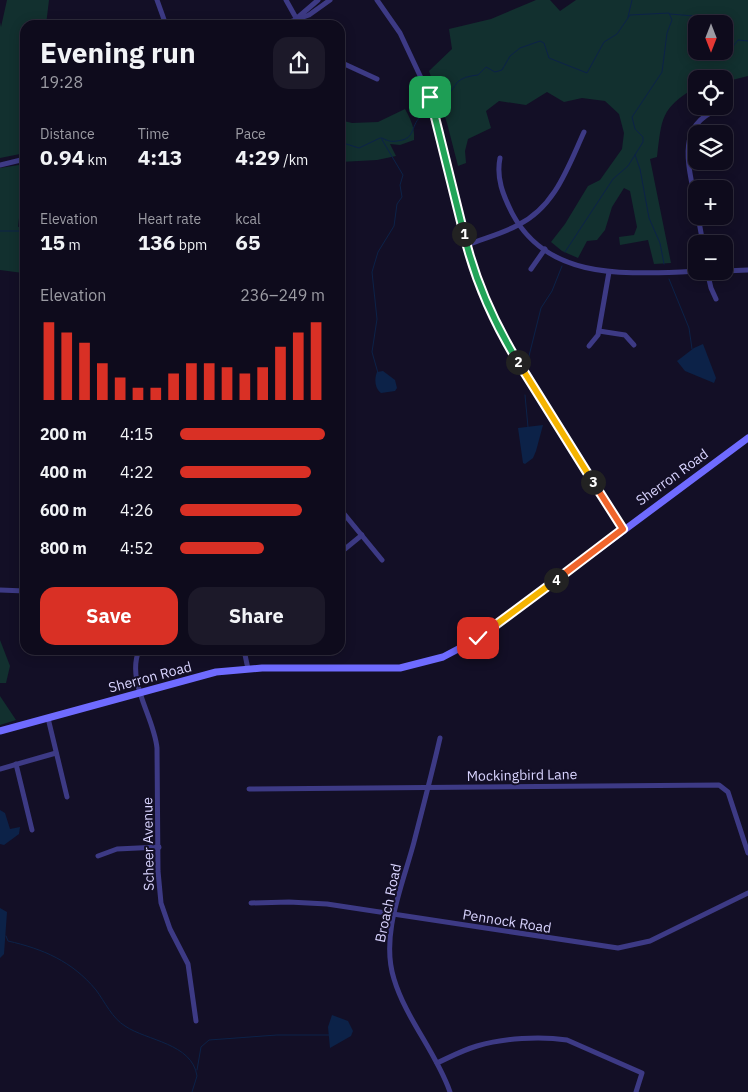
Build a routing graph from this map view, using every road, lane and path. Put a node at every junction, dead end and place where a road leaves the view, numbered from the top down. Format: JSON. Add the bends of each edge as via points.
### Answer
{"nodes":[{"id":1,"x":157,"y":0,"type":"edge"},
{"id":2,"x":286,"y":0,"type":"edge"},
{"id":3,"x":318,"y":0,"type":"edge"},
{"id":4,"x":330,"y":0,"type":"edge"},
{"id":5,"x":377,"y":0,"type":"edge"},
{"id":6,"x":296,"y":19,"type":"junction"},
{"id":7,"x":164,"y":20,"type":"edge"},
{"id":8,"x":345,"y":64,"type":"edge"},
{"id":9,"x":377,"y":79,"type":"dead end"},
{"id":10,"x":705,"y":115,"type":"edge"},
{"id":11,"x":584,"y":132,"type":"dead end"},
{"id":12,"x":500,"y":158,"type":"dead end"},
{"id":13,"x":20,"y":160,"type":"edge"},
{"id":14,"x":0,"y":165,"type":"edge"},
{"id":15,"x":692,"y":180,"type":"edge"},
{"id":16,"x":520,"y":225,"type":"junction"},
{"id":17,"x":467,"y":245,"type":"junction"},
{"id":18,"x":545,"y":249,"type":"junction"},
{"id":19,"x":531,"y":269,"type":"dead end"},
{"id":20,"x":748,"y":270,"type":"edge"},
{"id":21,"x":688,"y":271,"type":"edge"},
{"id":22,"x":733,"y":271,"type":"edge"},
{"id":23,"x":609,"y":272,"type":"junction"},
{"id":24,"x":710,"y":280,"type":"edge"},
{"id":25,"x":716,"y":299,"type":"dead end"},
{"id":26,"x":599,"y":331,"type":"junction"},
{"id":27,"x":634,"y":345,"type":"dead end"},
{"id":28,"x":589,"y":346,"type":"dead end"},
{"id":29,"x":748,"y":438,"type":"edge"},
{"id":30,"x":345,"y":515,"type":"edge"},
{"id":31,"x":623,"y":529,"type":"junction"},
{"id":32,"x":362,"y":535,"type":"junction"},
{"id":33,"x":345,"y":549,"type":"edge"},
{"id":34,"x":382,"y":560,"type":"dead end"},
{"id":35,"x":0,"y":590,"type":"edge"},
{"id":36,"x":20,"y":591,"type":"edge"},
{"id":37,"x":137,"y":655,"type":"edge"},
{"id":38,"x":245,"y":655,"type":"edge"},
{"id":39,"x":248,"y":668,"type":"junction"},
{"id":40,"x":141,"y":692,"type":"junction"},
{"id":41,"x":48,"y":718,"type":"junction"},
{"id":42,"x":0,"y":731,"type":"edge"},
{"id":43,"x":440,"y":738,"type":"dead end"},
{"id":44,"x":56,"y":753,"type":"junction"},
{"id":45,"x":16,"y":764,"type":"junction"},
{"id":46,"x":0,"y":768,"type":"edge"},
{"id":47,"x":429,"y":787,"type":"junction"},
{"id":48,"x":249,"y":789,"type":"dead end"},
{"id":49,"x":67,"y":797,"type":"dead end"},
{"id":50,"x":32,"y":830,"type":"dead end"},
{"id":51,"x":158,"y":847,"type":"junction"},
{"id":52,"x":748,"y":853,"type":"edge"},
{"id":53,"x":98,"y":856,"type":"dead end"},
{"id":54,"x":748,"y":894,"type":"edge"},
{"id":55,"x":251,"y":903,"type":"dead end"},
{"id":56,"x":395,"y":914,"type":"junction"},
{"id":57,"x":196,"y":1021,"type":"dead end"},
{"id":58,"x":437,"y":1063,"type":"junction"},
{"id":59,"x":450,"y":1092,"type":"edge"},
{"id":60,"x":636,"y":1092,"type":"edge"}],
"edges":[{"from":1,"to":7,"type":"street"},
{"from":2,"to":6,"type":"street"},
{"from":3,"to":6,"type":"street"},
{"from":4,"to":6,"type":"street","via":[[309,15]]},
{"from":5,"to":17,"type":"street","via":[[400,32],[430,97]]},
{"from":8,"to":9,"type":"street"},
{"from":10,"to":15,"type":"street","via":[[689,140],[687,155]]},
{"from":11,"to":16,"type":"street","via":[[553,196]]},
{"from":12,"to":16,"type":"street","via":[[500,184]]},
{"from":13,"to":14,"type":"street"},
{"from":16,"to":17,"type":"street"},
{"from":16,"to":18,"type":"street"},
{"from":17,"to":31,"type":"street","via":[[478,285],[497,328]]},
{"from":18,"to":19,"type":"street"},
{"from":18,"to":23,"type":"street","via":[[572,264]]},
{"from":20,"to":22,"type":"street"},
{"from":21,"to":23,"type":"street"},
{"from":23,"to":26,"type":"street"},
{"from":24,"to":25,"type":"street"},
{"from":26,"to":27,"type":"street","via":[[625,335]]},
{"from":26,"to":28,"type":"street"},
{"from":29,"to":31,"type":"main road","name":"Sherron Road"},
{"from":30,"to":32,"type":"street"},
{"from":31,"to":39,"type":"main road","name":"Sherron Road","via":[[478,638],[432,661],[400,668]]},
{"from":32,"to":33,"type":"street"},
{"from":32,"to":34,"type":"street"},
{"from":35,"to":36,"type":"street"},
{"from":37,"to":40,"type":"street","name":"Scheer Avenue","via":[[134,669]]},
{"from":38,"to":39,"type":"street"},
{"from":39,"to":40,"type":"main road","name":"Sherron Road","via":[[216,672]]},
{"from":40,"to":41,"type":"main road","name":"Sherron Road"},
{"from":40,"to":51,"type":"street","name":"Scheer Avenue","via":[[156,736]]},
{"from":41,"to":42,"type":"main road","name":"Sherron Road"},
{"from":41,"to":44,"type":"street"},
{"from":43,"to":47,"type":"street","name":"Broach Road"},
{"from":44,"to":45,"type":"street"},
{"from":44,"to":49,"type":"street"},
{"from":45,"to":46,"type":"street"},
{"from":45,"to":50,"type":"street"},
{"from":47,"to":48,"type":"street","name":"Mockingbird Lane"},
{"from":47,"to":52,"type":"street","name":"Mockingbird Lane","via":[[720,785],[728,792]]},
{"from":47,"to":56,"type":"street","name":"Broach Road"},
{"from":51,"to":53,"type":"street","via":[[117,849]]},
{"from":51,"to":57,"type":"street","name":"Scheer Avenue","via":[[162,910],[188,964]]},
{"from":54,"to":56,"type":"street","name":"Pennock Road","via":[[650,941],[628,948],[588,945]]},
{"from":55,"to":56,"type":"street","name":"Pennock Road","via":[[314,903]]},
{"from":56,"to":58,"type":"street","name":"Broach Road","via":[[389,950],[393,979]]},
{"from":58,"to":59,"type":"street","name":"Broach Road"},
{"from":58,"to":60,"type":"street","via":[[477,1046],[555,1038],[583,1045],[642,1073]]}]}
